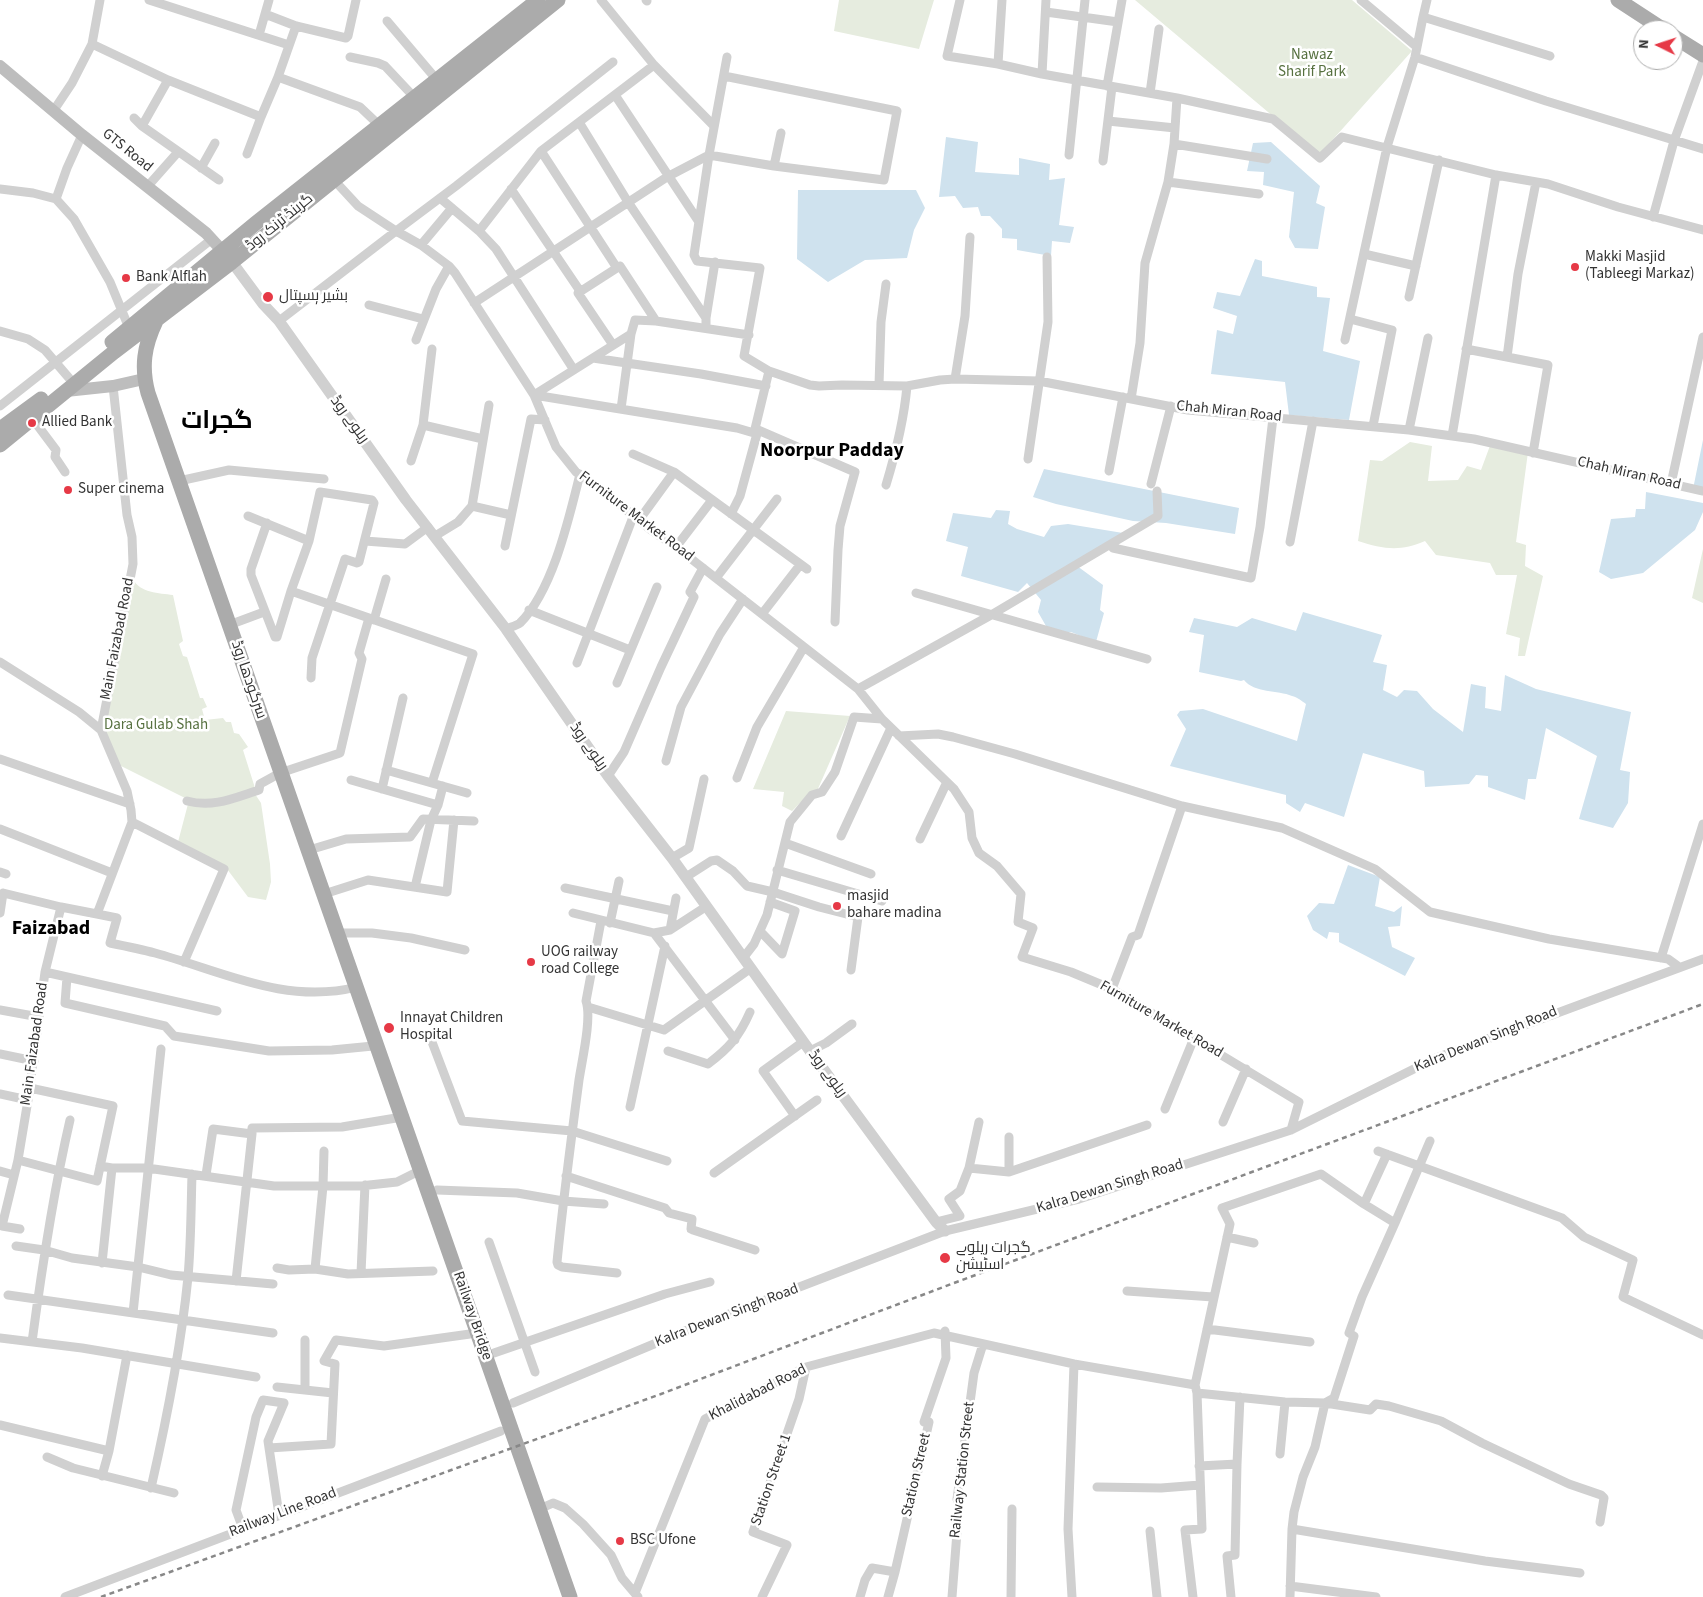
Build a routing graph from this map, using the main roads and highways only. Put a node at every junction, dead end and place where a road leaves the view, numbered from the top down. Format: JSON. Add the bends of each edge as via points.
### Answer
{"nodes":[{"id":1,"x":538,"y":0,"type":"edge"},
{"id":2,"x":558,"y":0,"type":"edge"},
{"id":3,"x":1618,"y":0,"type":"edge"},
{"id":4,"x":1649,"y":20,"type":"edge"},
{"id":5,"x":496,"y":41,"type":"junction"},
{"id":6,"x":1683,"y":42,"type":"edge"},
{"id":7,"x":1703,"y":55,"type":"edge"},
{"id":8,"x":0,"y":66,"type":"edge"},
{"id":9,"x":228,"y":257,"type":"junction"},
{"id":10,"x":156,"y":322,"type":"junction"},
{"id":11,"x":144,"y":379,"type":"junction"},
{"id":12,"x":67,"y":385,"type":"junction"},
{"id":13,"x":0,"y":429,"type":"edge"},
{"id":14,"x":0,"y":445,"type":"edge"},
{"id":15,"x":373,"y":1041,"type":"junction"},
{"id":16,"x":560,"y":1597,"type":"edge"},
{"id":17,"x":570,"y":1597,"type":"edge"},
{"id":18,"x":578,"y":1597,"type":"edge"}],
"edges":[{"from":1,"to":5,"type":"main road","name":"گرینڈ ٹرنک روڈ"},
{"from":2,"to":5,"type":"main road","name":"گرینڈ ٹرنک روڈ"},
{"from":3,"to":4,"type":"main road"},
{"from":5,"to":9,"type":"main road","name":"گرینڈ ٹرنک روڈ","via":[[334,180]]},
{"from":5,"to":9,"type":"main road","name":"گرینڈ ٹرنک روڈ","via":[[437,80]]},
{"from":6,"to":7,"type":"main road"},
{"from":8,"to":9,"type":"main road","name":"GTS Road","via":[[212,239]]},
{"from":9,"to":10,"type":"main road","name":"گرینڈ ٹرنک روڈ"},
{"from":9,"to":12,"type":"main road","name":"گرینڈ ٹرنک روڈ","via":[[129,328]]},
{"from":10,"to":11,"type":"main road","name":"سرگودھا روڈ","via":[[146,346]]},
{"from":10,"to":12,"type":"main road","name":"گرینڈ ٹرنک روڈ"},
{"from":11,"to":12,"type":"main road","via":[[113,386]]},
{"from":11,"to":15,"type":"main road","name":"سرگودھا روڈ"},
{"from":12,"to":13,"type":"main road","name":"گرینڈ ٹرنک روڈ"},
{"from":12,"to":14,"type":"main road","name":"گرینڈ ٹرنک روڈ"},
{"from":15,"to":16,"type":"main road","via":[[376,1060]]},
{"from":15,"to":17,"type":"main road","name":"Railway Bridge"},
{"from":15,"to":18,"type":"main road","via":[[382,1043],[387,1055]]}]}
